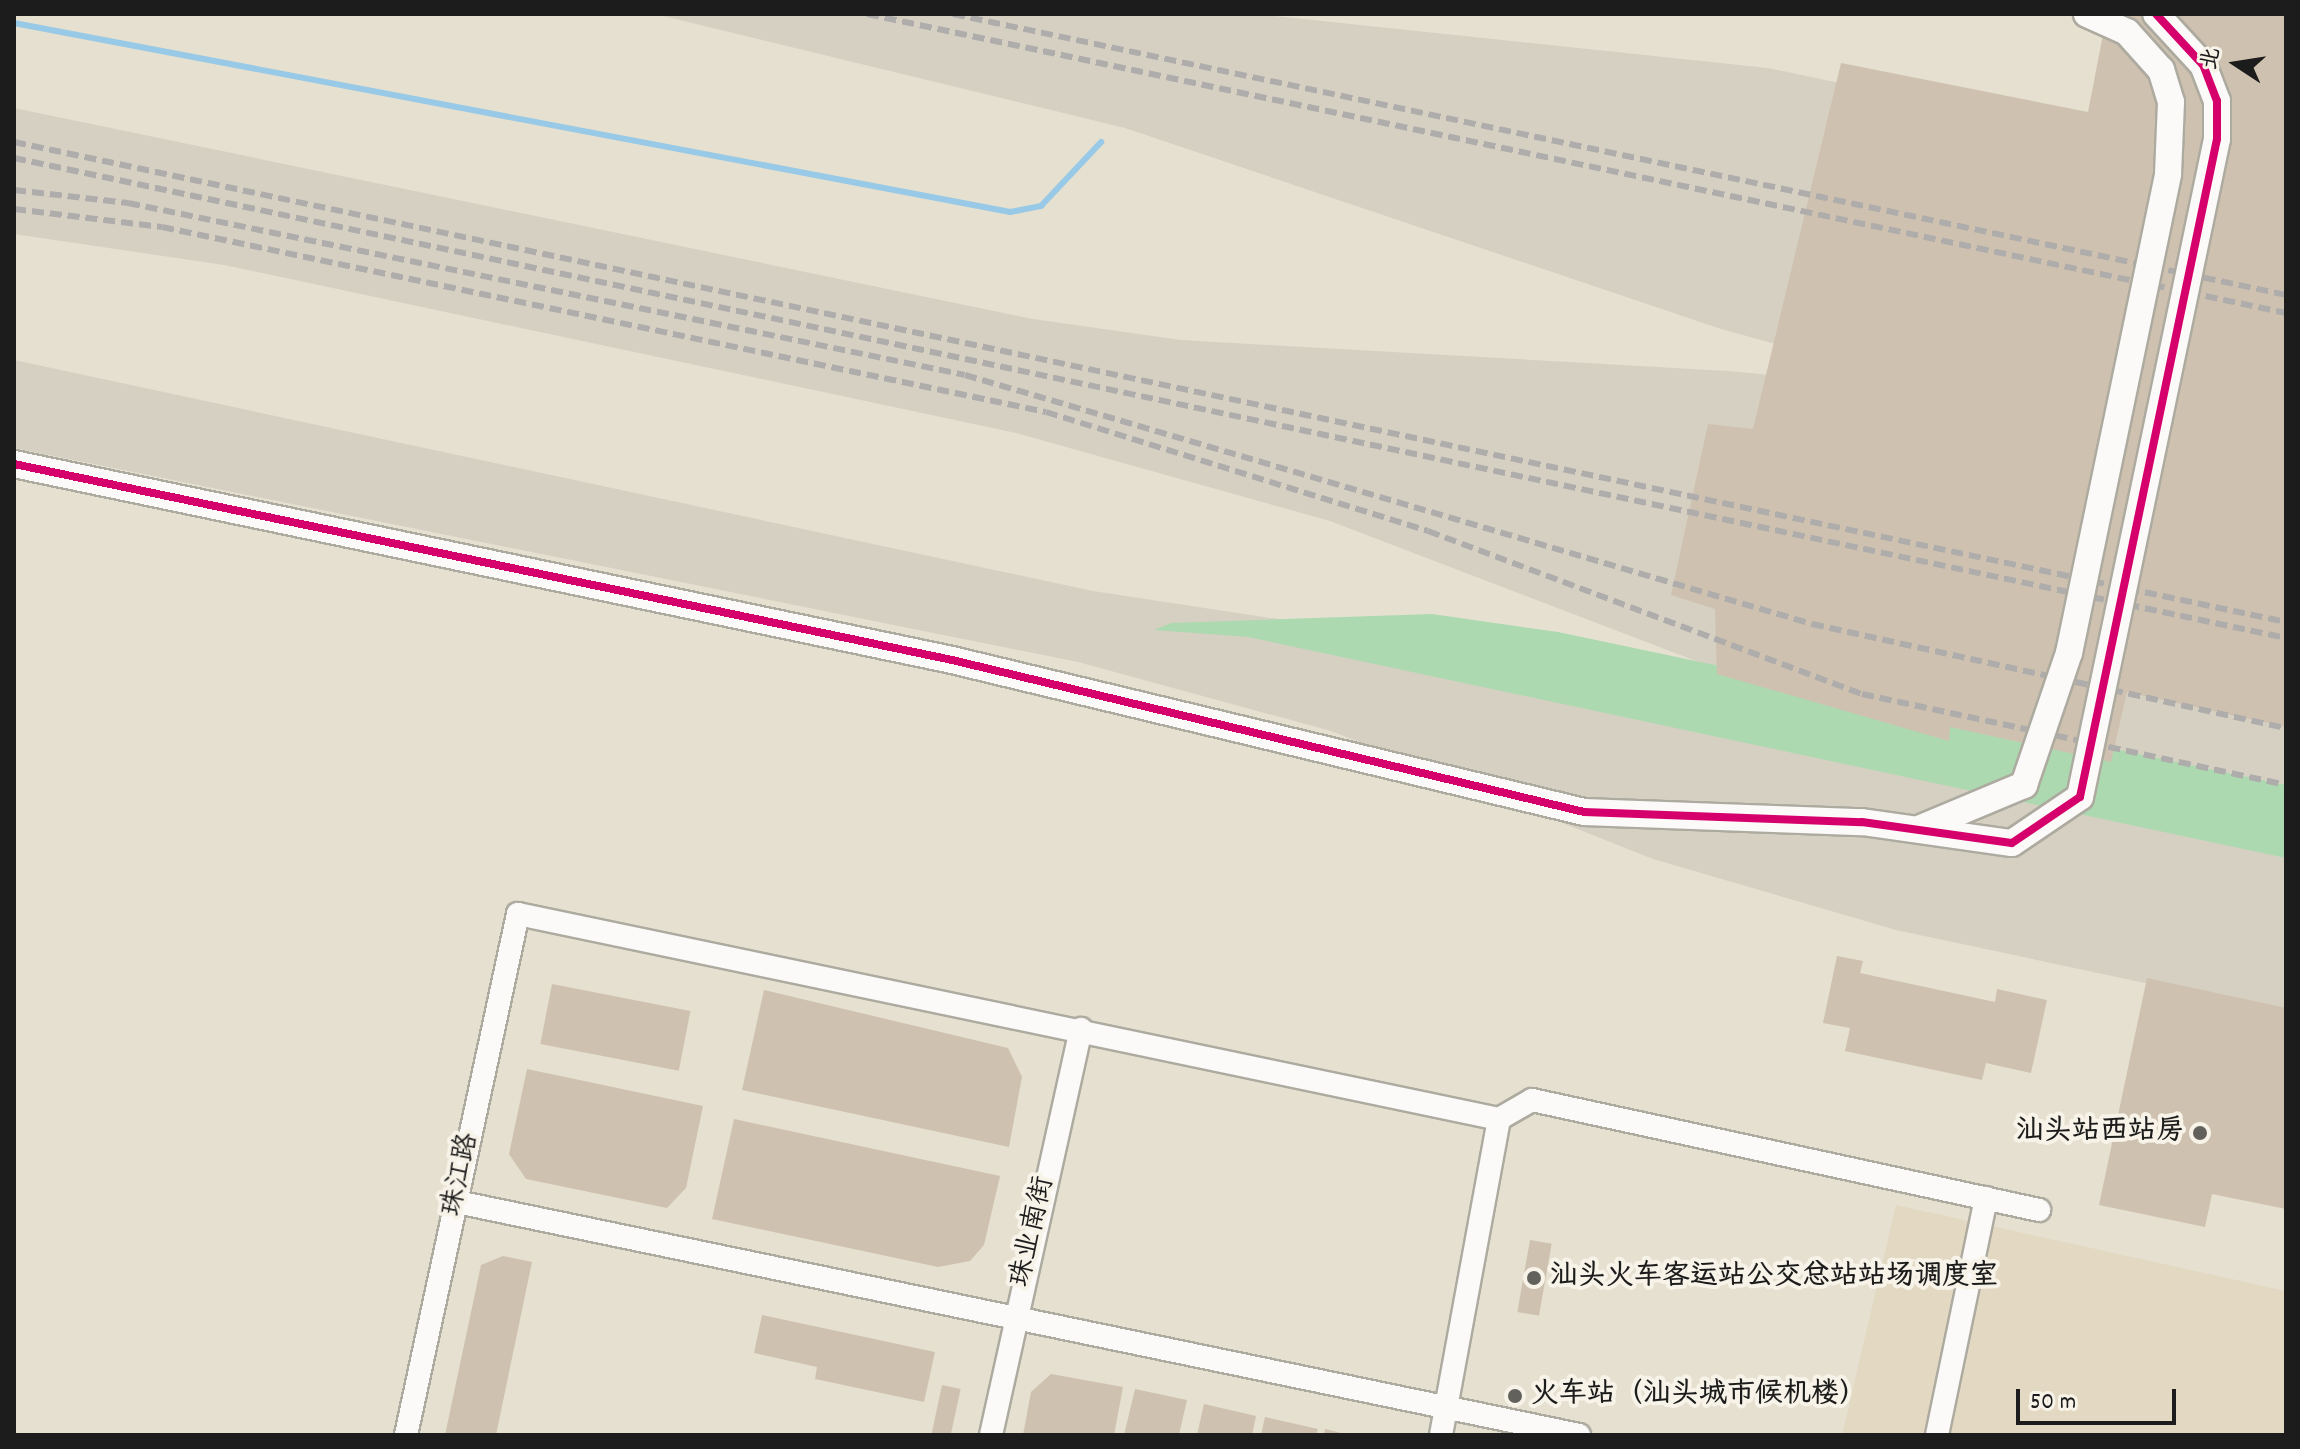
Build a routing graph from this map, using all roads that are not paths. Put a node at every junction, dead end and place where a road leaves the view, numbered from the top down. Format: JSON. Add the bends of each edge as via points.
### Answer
{"nodes":[{"id":1,"x":2087,"y":14,"type":"edge"},
{"id":2,"x":2156,"y":14,"type":"edge"},
{"id":3,"x":14,"y":464,"type":"edge"},
{"id":4,"x":1917,"y":830,"type":"junction"},
{"id":5,"x":1081,"y":1029,"type":"junction"},
{"id":6,"x":1499,"y":1119,"type":"junction"},
{"id":7,"x":1986,"y":1198,"type":"junction"},
{"id":8,"x":457,"y":1202,"type":"junction"},
{"id":9,"x":2039,"y":1210,"type":"dead end"},
{"id":10,"x":1014,"y":1318,"type":"junction"},
{"id":11,"x":1447,"y":1407,"type":"junction"},
{"id":12,"x":406,"y":1435,"type":"edge"},
{"id":13,"x":991,"y":1435,"type":"edge"},
{"id":14,"x":1441,"y":1435,"type":"edge"},
{"id":15,"x":1579,"y":1435,"type":"edge"},
{"id":16,"x":1937,"y":1435,"type":"edge"}],
"edges":[{"from":1,"to":4,"type":"street","bridge":true,"via":[[2127,32],[2161,70],[2171,102],[2168,174],[2069,653],[2024,785]]},
{"from":2,"to":4,"type":"street","bridge":true,"via":[[2203,65],[2217,101],[2217,139],[2080,797],[2012,843]]},
{"from":3,"to":4,"type":"street","bridge":true,"via":[[967,663],[1584,812]]},
{"from":5,"to":6,"type":"street"},
{"from":5,"to":8,"type":"street","name":"珠江路","via":[[518,914]]},
{"from":5,"to":10,"type":"street","name":"珠业南街"},
{"from":6,"to":7,"type":"street","via":[[1532,1100]]},
{"from":6,"to":11,"type":"street"},
{"from":7,"to":9,"type":"street"},
{"from":7,"to":16,"type":"street"},
{"from":8,"to":10,"type":"street"},
{"from":8,"to":12,"type":"street","name":"珠江路"},
{"from":10,"to":11,"type":"street"},
{"from":10,"to":13,"type":"street","name":"珠业南街"},
{"from":11,"to":14,"type":"street"},
{"from":11,"to":15,"type":"street"}]}
